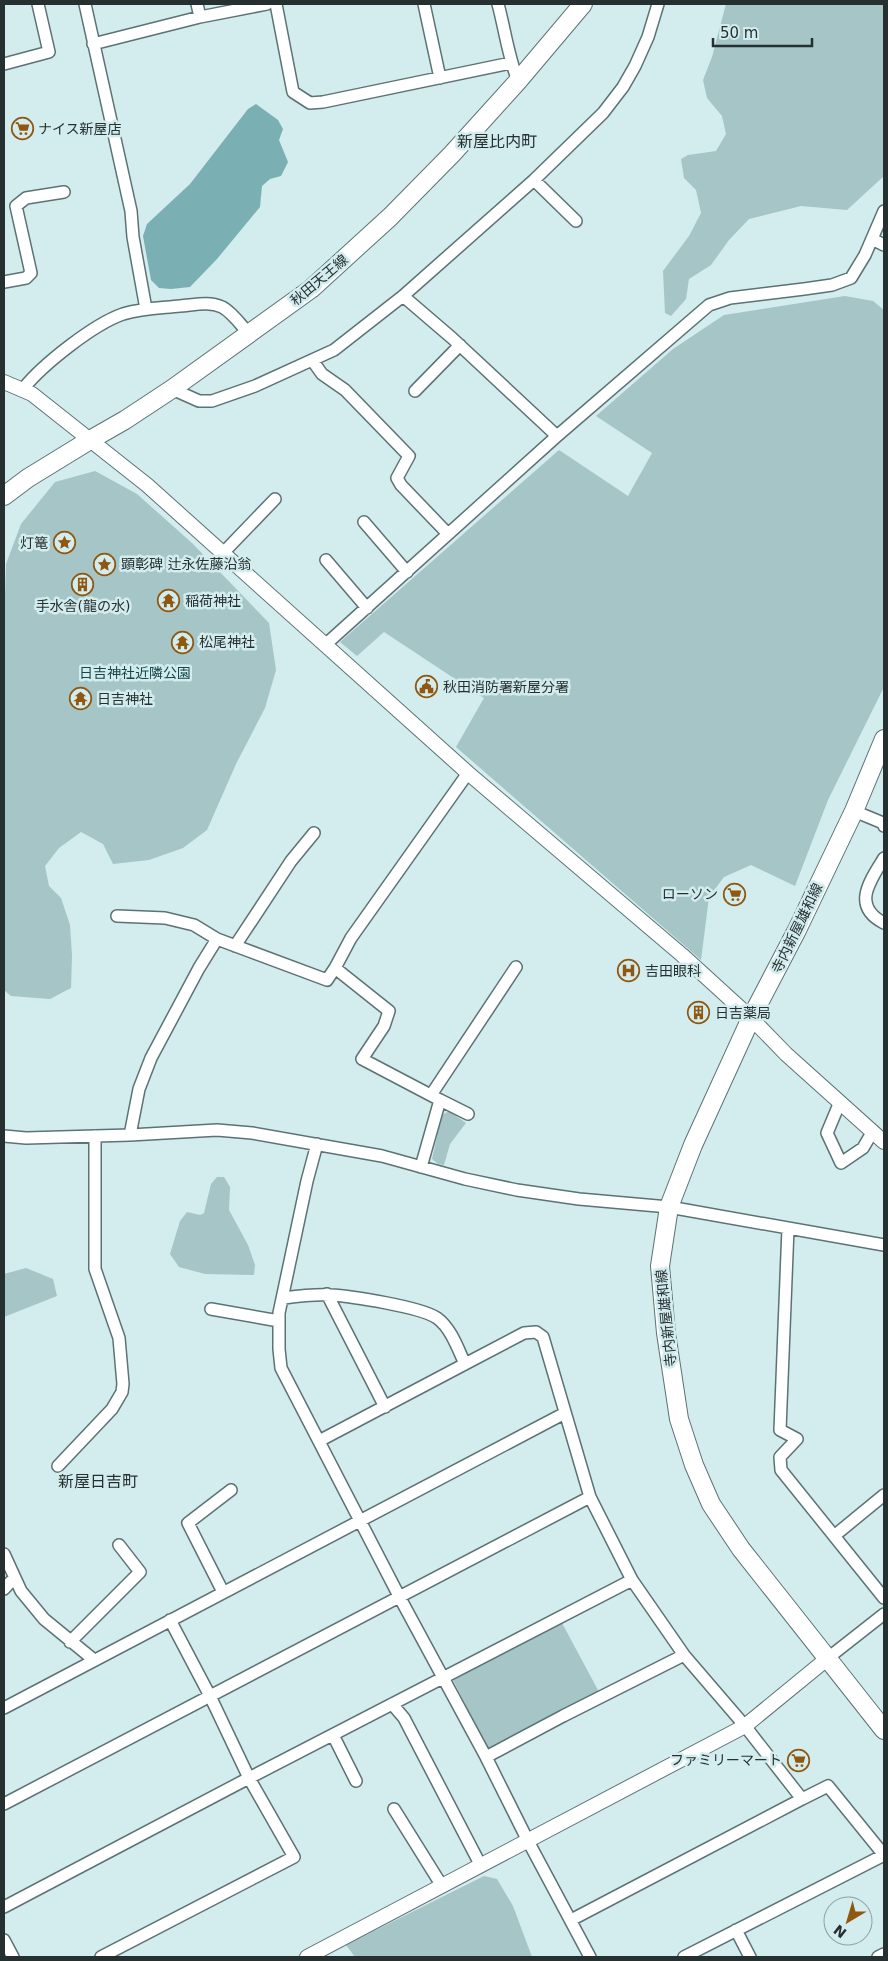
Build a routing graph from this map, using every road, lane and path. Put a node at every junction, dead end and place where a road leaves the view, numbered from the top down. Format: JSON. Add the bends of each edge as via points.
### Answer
{"nodes":[{"id":1,"x":38,"y":4,"type":"edge"},
{"id":2,"x":84,"y":4,"type":"edge"},
{"id":3,"x":198,"y":4,"type":"edge"},
{"id":4,"x":267,"y":4,"type":"edge"},
{"id":5,"x":276,"y":4,"type":"edge"},
{"id":6,"x":424,"y":4,"type":"edge"},
{"id":7,"x":498,"y":4,"type":"edge"},
{"id":8,"x":583,"y":4,"type":"edge"},
{"id":9,"x":658,"y":4,"type":"edge"},
{"id":10,"x":200,"y":18,"type":"junction"},
{"id":11,"x":93,"y":44,"type":"junction"},
{"id":12,"x":510,"y":63,"type":"junction"},
{"id":13,"x":4,"y":64,"type":"edge"},
{"id":14,"x":440,"y":78,"type":"junction"},
{"id":15,"x":518,"y":81,"type":"junction"},
{"id":16,"x":534,"y":180,"type":"junction"},
{"id":17,"x":64,"y":192,"type":"dead end"},
{"id":18,"x":884,"y":211,"type":"edge"},
{"id":19,"x":576,"y":221,"type":"dead end"},
{"id":20,"x":872,"y":239,"type":"junction"},
{"id":21,"x":884,"y":245,"type":"edge"},
{"id":22,"x":4,"y":282,"type":"edge"},
{"id":23,"x":403,"y":296,"type":"junction"},
{"id":24,"x":146,"y":309,"type":"junction"},
{"id":25,"x":249,"y":334,"type":"junction"},
{"id":26,"x":460,"y":345,"type":"junction"},
{"id":27,"x":312,"y":360,"type":"junction"},
{"id":28,"x":4,"y":382,"type":"edge"},
{"id":29,"x":23,"y":389,"type":"junction"},
{"id":30,"x":172,"y":389,"type":"junction"},
{"id":31,"x":415,"y":391,"type":"dead end"},
{"id":32,"x":556,"y":436,"type":"junction"},
{"id":33,"x":90,"y":440,"type":"junction"},
{"id":34,"x":4,"y":496,"type":"edge"},
{"id":35,"x":275,"y":499,"type":"dead end"},
{"id":36,"x":364,"y":522,"type":"dead end"},
{"id":37,"x":448,"y":534,"type":"junction"},
{"id":38,"x":224,"y":552,"type":"junction"},
{"id":39,"x":326,"y":560,"type":"dead end"},
{"id":40,"x":407,"y":572,"type":"junction"},
{"id":41,"x":366,"y":608,"type":"junction"},
{"id":42,"x":325,"y":645,"type":"junction"},
{"id":43,"x":884,"y":740,"type":"edge"},
{"id":44,"x":468,"y":773,"type":"junction"},
{"id":45,"x":854,"y":811,"type":"junction"},
{"id":46,"x":884,"y":826,"type":"edge"},
{"id":47,"x":314,"y":833,"type":"dead end"},
{"id":48,"x":884,"y":858,"type":"edge"},
{"id":49,"x":117,"y":916,"type":"dead end"},
{"id":50,"x":884,"y":923,"type":"edge"},
{"id":51,"x":217,"y":939,"type":"junction"},
{"id":52,"x":235,"y":946,"type":"junction"},
{"id":53,"x":516,"y":967,"type":"dead end"},
{"id":54,"x":335,"y":968,"type":"junction"},
{"id":55,"x":751,"y":1018,"type":"junction"},
{"id":56,"x":435,"y":1098,"type":"junction"},
{"id":57,"x":840,"y":1102,"type":"junction"},
{"id":58,"x":468,"y":1114,"type":"dead end"},
{"id":59,"x":873,"y":1131,"type":"junction"},
{"id":60,"x":130,"y":1135,"type":"junction"},
{"id":61,"x":4,"y":1136,"type":"edge"},
{"id":62,"x":95,"y":1136,"type":"junction"},
{"id":63,"x":884,"y":1142,"type":"edge"},
{"id":64,"x":317,"y":1144,"type":"junction"},
{"id":65,"x":421,"y":1168,"type":"junction"},
{"id":66,"x":669,"y":1207,"type":"junction"},
{"id":67,"x":788,"y":1228,"type":"junction"},
{"id":68,"x":884,"y":1244,"type":"edge"},
{"id":69,"x":327,"y":1294,"type":"junction"},
{"id":70,"x":284,"y":1298,"type":"junction"},
{"id":71,"x":211,"y":1309,"type":"dead end"},
{"id":72,"x":279,"y":1321,"type":"junction"},
{"id":73,"x":465,"y":1364,"type":"junction"},
{"id":74,"x":385,"y":1407,"type":"junction"},
{"id":75,"x":566,"y":1413,"type":"junction"},
{"id":76,"x":319,"y":1441,"type":"junction"},
{"id":77,"x":58,"y":1466,"type":"dead end"},
{"id":78,"x":231,"y":1490,"type":"dead end"},
{"id":79,"x":884,"y":1495,"type":"edge"},
{"id":80,"x":590,"y":1497,"type":"junction"},
{"id":81,"x":361,"y":1521,"type":"junction"},
{"id":82,"x":834,"y":1536,"type":"junction"},
{"id":83,"x":119,"y":1544,"type":"dead end"},
{"id":84,"x":4,"y":1554,"type":"edge"},
{"id":85,"x":14,"y":1578,"type":"junction"},
{"id":86,"x":632,"y":1580,"type":"junction"},
{"id":87,"x":4,"y":1589,"type":"edge"},
{"id":88,"x":223,"y":1592,"type":"junction"},
{"id":89,"x":400,"y":1598,"type":"junction"},
{"id":90,"x":884,"y":1598,"type":"edge"},
{"id":91,"x":884,"y":1614,"type":"edge"},
{"id":92,"x":170,"y":1620,"type":"junction"},
{"id":93,"x":70,"y":1642,"type":"junction"},
{"id":94,"x":684,"y":1655,"type":"junction"},
{"id":95,"x":828,"y":1658,"type":"junction"},
{"id":96,"x":94,"y":1660,"type":"junction"},
{"id":97,"x":443,"y":1678,"type":"junction"},
{"id":98,"x":210,"y":1696,"type":"junction"},
{"id":99,"x":392,"y":1704,"type":"junction"},
{"id":100,"x":4,"y":1708,"type":"edge"},
{"id":101,"x":745,"y":1726,"type":"junction"},
{"id":102,"x":884,"y":1730,"type":"edge"},
{"id":103,"x":333,"y":1735,"type":"junction"},
{"id":104,"x":486,"y":1757,"type":"junction"},
{"id":105,"x":249,"y":1778,"type":"junction"},
{"id":106,"x":356,"y":1780,"type":"dead end"},
{"id":107,"x":802,"y":1799,"type":"junction"},
{"id":108,"x":4,"y":1804,"type":"edge"},
{"id":109,"x":394,"y":1809,"type":"dead end"},
{"id":110,"x":528,"y":1841,"type":"junction"},
{"id":111,"x":884,"y":1855,"type":"edge"},
{"id":112,"x":481,"y":1866,"type":"junction"},
{"id":113,"x":442,"y":1886,"type":"junction"},
{"id":114,"x":4,"y":1907,"type":"edge"},
{"id":115,"x":571,"y":1920,"type":"junction"},
{"id":116,"x":736,"y":1930,"type":"junction"},
{"id":117,"x":4,"y":1940,"type":"edge"},
{"id":118,"x":884,"y":1954,"type":"edge"},
{"id":119,"x":12,"y":1957,"type":"edge"},
{"id":120,"x":101,"y":1957,"type":"edge"},
{"id":121,"x":307,"y":1957,"type":"edge"},
{"id":122,"x":590,"y":1957,"type":"edge"},
{"id":123,"x":684,"y":1957,"type":"edge"},
{"id":124,"x":750,"y":1957,"type":"edge"},
{"id":125,"x":878,"y":1957,"type":"edge"}],
"edges":[{"from":1,"to":13,"type":"street","via":[[49,52]]},
{"from":2,"to":11,"type":"street"},
{"from":3,"to":10,"type":"street"},
{"from":4,"to":10,"type":"street"},
{"from":5,"to":14,"type":"street","via":[[294,92],[310,103]]},
{"from":6,"to":14,"type":"street"},
{"from":7,"to":12,"type":"street"},
{"from":8,"to":15,"type":"main road","name":"秋田天王線"},
{"from":9,"to":16,"type":"street","via":[[648,37],[623,87],[603,114]]},
{"from":10,"to":11,"type":"street"},
{"from":11,"to":24,"type":"street","via":[[131,211]]},
{"from":12,"to":14,"type":"street"},
{"from":12,"to":15,"type":"street"},
{"from":15,"to":25,"type":"main road","name":"秋田天王線","via":[[390,217],[311,289]]},
{"from":16,"to":19,"type":"street"},
{"from":16,"to":23,"type":"street"},
{"from":17,"to":22,"type":"street","via":[[26,198],[16,206],[31,273],[26,278]]},
{"from":18,"to":20,"type":"street"},
{"from":20,"to":21,"type":"street"},
{"from":20,"to":32,"type":"street","via":[[851,278],[832,285],[730,298],[709,306]]},
{"from":23,"to":26,"type":"street"},
{"from":23,"to":27,"type":"street","via":[[334,350]]},
{"from":24,"to":25,"type":"street","via":[[209,303],[223,307]]},
{"from":24,"to":29,"type":"street","via":[[103,323],[33,376]]},
{"from":25,"to":30,"type":"main road","name":"秋田天王線"},
{"from":26,"to":31,"type":"street"},
{"from":26,"to":32,"type":"street"},
{"from":27,"to":30,"type":"street","via":[[212,401],[199,401]]},
{"from":27,"to":37,"type":"street","via":[[322,374],[346,390],[409,456],[397,478]]},
{"from":28,"to":29,"type":"street"},
{"from":29,"to":33,"type":"street"},
{"from":30,"to":33,"type":"main road","name":"秋田天王線"},
{"from":32,"to":37,"type":"street"},
{"from":33,"to":34,"type":"main road","name":"秋田天王線"},
{"from":33,"to":38,"type":"street"},
{"from":35,"to":38,"type":"street"},
{"from":36,"to":40,"type":"street"},
{"from":37,"to":40,"type":"street"},
{"from":38,"to":42,"type":"street"},
{"from":39,"to":41,"type":"street"},
{"from":40,"to":41,"type":"street"},
{"from":41,"to":42,"type":"street"},
{"from":42,"to":44,"type":"street"},
{"from":43,"to":45,"type":"main road","name":"寺内新屋雄和線"},
{"from":44,"to":54,"type":"street","via":[[351,938]]},
{"from":44,"to":55,"type":"street"},
{"from":45,"to":46,"type":"street"},
{"from":45,"to":55,"type":"main road","name":"寺内新屋雄和線"},
{"from":47,"to":52,"type":"street","via":[[291,861]]},
{"from":48,"to":50,"type":"street","via":[[866,890],[866,904],[875,918]]},
{"from":49,"to":51,"type":"street","via":[[165,918],[194,926]]},
{"from":51,"to":52,"type":"street"},
{"from":51,"to":60,"type":"street","via":[[151,1058],[139,1088]]},
{"from":52,"to":54,"type":"street","via":[[327,980]]},
{"from":53,"to":56,"type":"street"},
{"from":54,"to":56,"type":"street","via":[[389,1011],[384,1026],[362,1059]]},
{"from":55,"to":57,"type":"street"},
{"from":55,"to":66,"type":"main road","name":"寺内新屋雄和線","via":[[693,1145]]},
{"from":56,"to":58,"type":"street"},
{"from":56,"to":65,"type":"street"},
{"from":57,"to":59,"type":"street"},
{"from":57,"to":59,"type":"street","via":[[827,1133],[841,1164],[863,1148]]},
{"from":59,"to":63,"type":"street"},
{"from":60,"to":62,"type":"street"},
{"from":60,"to":64,"type":"street","via":[[217,1130]]},
{"from":61,"to":62,"type":"street"},
{"from":62,"to":77,"type":"street","via":[[95,1269],[119,1338],[123,1384],[112,1409]]},
{"from":64,"to":65,"type":"street","via":[[382,1156]]},
{"from":64,"to":70,"type":"street"},
{"from":65,"to":66,"type":"street","via":[[517,1190]]},
{"from":66,"to":67,"type":"street"},
{"from":66,"to":95,"type":"main road","name":"寺内新屋雄和線","via":[[660,1266],[666,1333],[679,1419],[694,1465],[711,1504],[741,1549]]},
{"from":67,"to":68,"type":"street"},
{"from":67,"to":82,"type":"street","via":[[780,1430],[797,1439],[780,1457],[781,1470]]},
{"from":69,"to":70,"type":"street"},
{"from":69,"to":73,"type":"street","via":[[408,1308],[438,1319]]},
{"from":69,"to":74,"type":"street"},
{"from":70,"to":72,"type":"street"},
{"from":71,"to":72,"type":"street"},
{"from":72,"to":76,"type":"street","via":[[281,1368]]},
{"from":73,"to":74,"type":"street"},
{"from":73,"to":75,"type":"street","via":[[524,1334],[536,1332],[543,1337]]},
{"from":74,"to":76,"type":"street"},
{"from":75,"to":80,"type":"street"},
{"from":75,"to":81,"type":"street"},
{"from":76,"to":81,"type":"street"},
{"from":78,"to":88,"type":"street","via":[[188,1523]]},
{"from":79,"to":82,"type":"street"},
{"from":80,"to":86,"type":"street"},
{"from":80,"to":89,"type":"street"},
{"from":81,"to":88,"type":"street"},
{"from":81,"to":89,"type":"street"},
{"from":82,"to":90,"type":"street"},
{"from":83,"to":93,"type":"street","via":[[140,1572]]},
{"from":84,"to":85,"type":"street"},
{"from":85,"to":87,"type":"street"},
{"from":85,"to":93,"type":"street","via":[[44,1619]]},
{"from":86,"to":94,"type":"street"},
{"from":86,"to":97,"type":"street"},
{"from":88,"to":92,"type":"street"},
{"from":89,"to":97,"type":"street"},
{"from":89,"to":98,"type":"street"},
{"from":91,"to":95,"type":"street"},
{"from":92,"to":96,"type":"street"},
{"from":92,"to":98,"type":"street"},
{"from":93,"to":96,"type":"street"},
{"from":94,"to":101,"type":"street"},
{"from":94,"to":104,"type":"street"},
{"from":95,"to":101,"type":"street"},
{"from":95,"to":102,"type":"main road","name":"寺内新屋雄和線"},
{"from":96,"to":100,"type":"street"},
{"from":97,"to":99,"type":"street"},
{"from":97,"to":104,"type":"street"},
{"from":98,"to":105,"type":"street"},
{"from":98,"to":108,"type":"street"},
{"from":99,"to":103,"type":"street"},
{"from":99,"to":112,"type":"street","via":[[404,1718]]},
{"from":101,"to":107,"type":"street"},
{"from":101,"to":110,"type":"street"},
{"from":103,"to":105,"type":"street"},
{"from":103,"to":106,"type":"street"},
{"from":104,"to":110,"type":"street"},
{"from":105,"to":114,"type":"street"},
{"from":105,"to":120,"type":"street","via":[[294,1857]]},
{"from":107,"to":111,"type":"street","via":[[828,1786]]},
{"from":107,"to":115,"type":"street"},
{"from":109,"to":113,"type":"street"},
{"from":110,"to":112,"type":"street"},
{"from":110,"to":115,"type":"street"},
{"from":111,"to":116,"type":"street"},
{"from":112,"to":113,"type":"street"},
{"from":113,"to":121,"type":"street"},
{"from":115,"to":122,"type":"street"},
{"from":116,"to":123,"type":"street"},
{"from":116,"to":124,"type":"street"},
{"from":117,"to":119,"type":"street"},
{"from":118,"to":125,"type":"street"}]}
